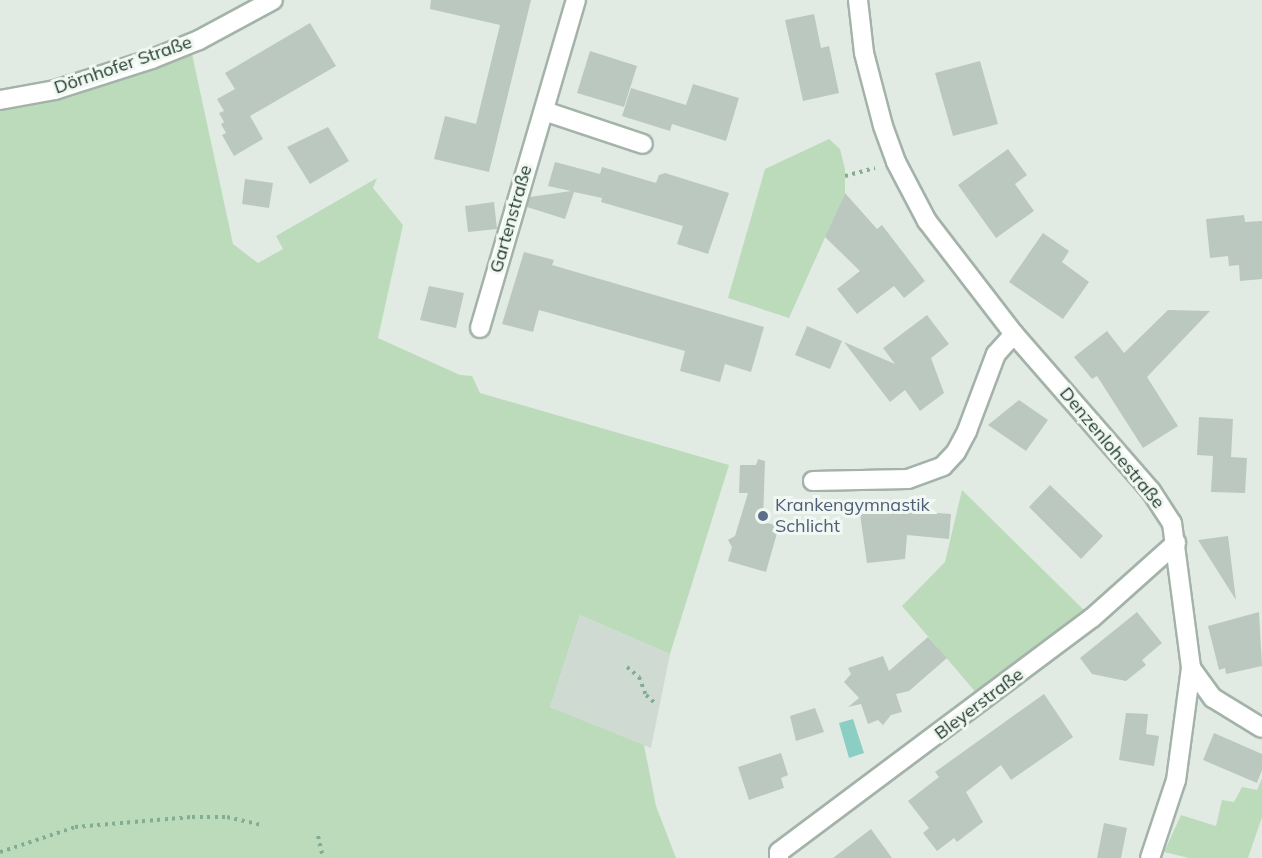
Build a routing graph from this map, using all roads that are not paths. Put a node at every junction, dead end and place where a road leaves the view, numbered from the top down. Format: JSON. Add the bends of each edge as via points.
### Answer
{"nodes":[{"id":1,"x":273,"y":0,"type":"edge"},
{"id":2,"x":576,"y":0,"type":"edge"},
{"id":3,"x":858,"y":0,"type":"edge"},
{"id":4,"x":0,"y":100,"type":"edge"},
{"id":5,"x":544,"y":111,"type":"junction"},
{"id":6,"x":643,"y":144,"type":"dead end"},
{"id":7,"x":480,"y":328,"type":"dead end"},
{"id":8,"x":1014,"y":334,"type":"junction"},
{"id":9,"x":813,"y":481,"type":"dead end"},
{"id":10,"x":1176,"y":543,"type":"junction"},
{"id":11,"x":1191,"y":668,"type":"junction"},
{"id":12,"x":1262,"y":728,"type":"edge"},
{"id":13,"x":779,"y":858,"type":"edge"},
{"id":14,"x":1150,"y":858,"type":"edge"}],
"edges":[{"from":1,"to":4,"type":"street","name":"Dörnhofer Straße","via":[[199,40],[152,59],[55,90]]},
{"from":2,"to":5,"type":"street","name":"Gartenstraße"},
{"from":3,"to":8,"type":"street","name":"Denzenlohestraße","via":[[873,91],[896,162],[927,221]]},
{"from":5,"to":6,"type":"street"},
{"from":5,"to":7,"type":"street","name":"Gartenstraße"},
{"from":8,"to":9,"type":"street","via":[[996,354],[967,430],[956,452],[943,466],[908,478]]},
{"from":8,"to":10,"type":"street","name":"Denzenlohestraße","via":[[1164,507]]},
{"from":10,"to":11,"type":"street","name":"Denzenlohestraße"},
{"from":10,"to":13,"type":"street","name":"Bleyerstraße","via":[[1092,618],[779,852]]},
{"from":11,"to":12,"type":"street","via":[[1213,698]]},
{"from":11,"to":14,"type":"street","name":"Denzenlohestraße","via":[[1176,780]]}]}
